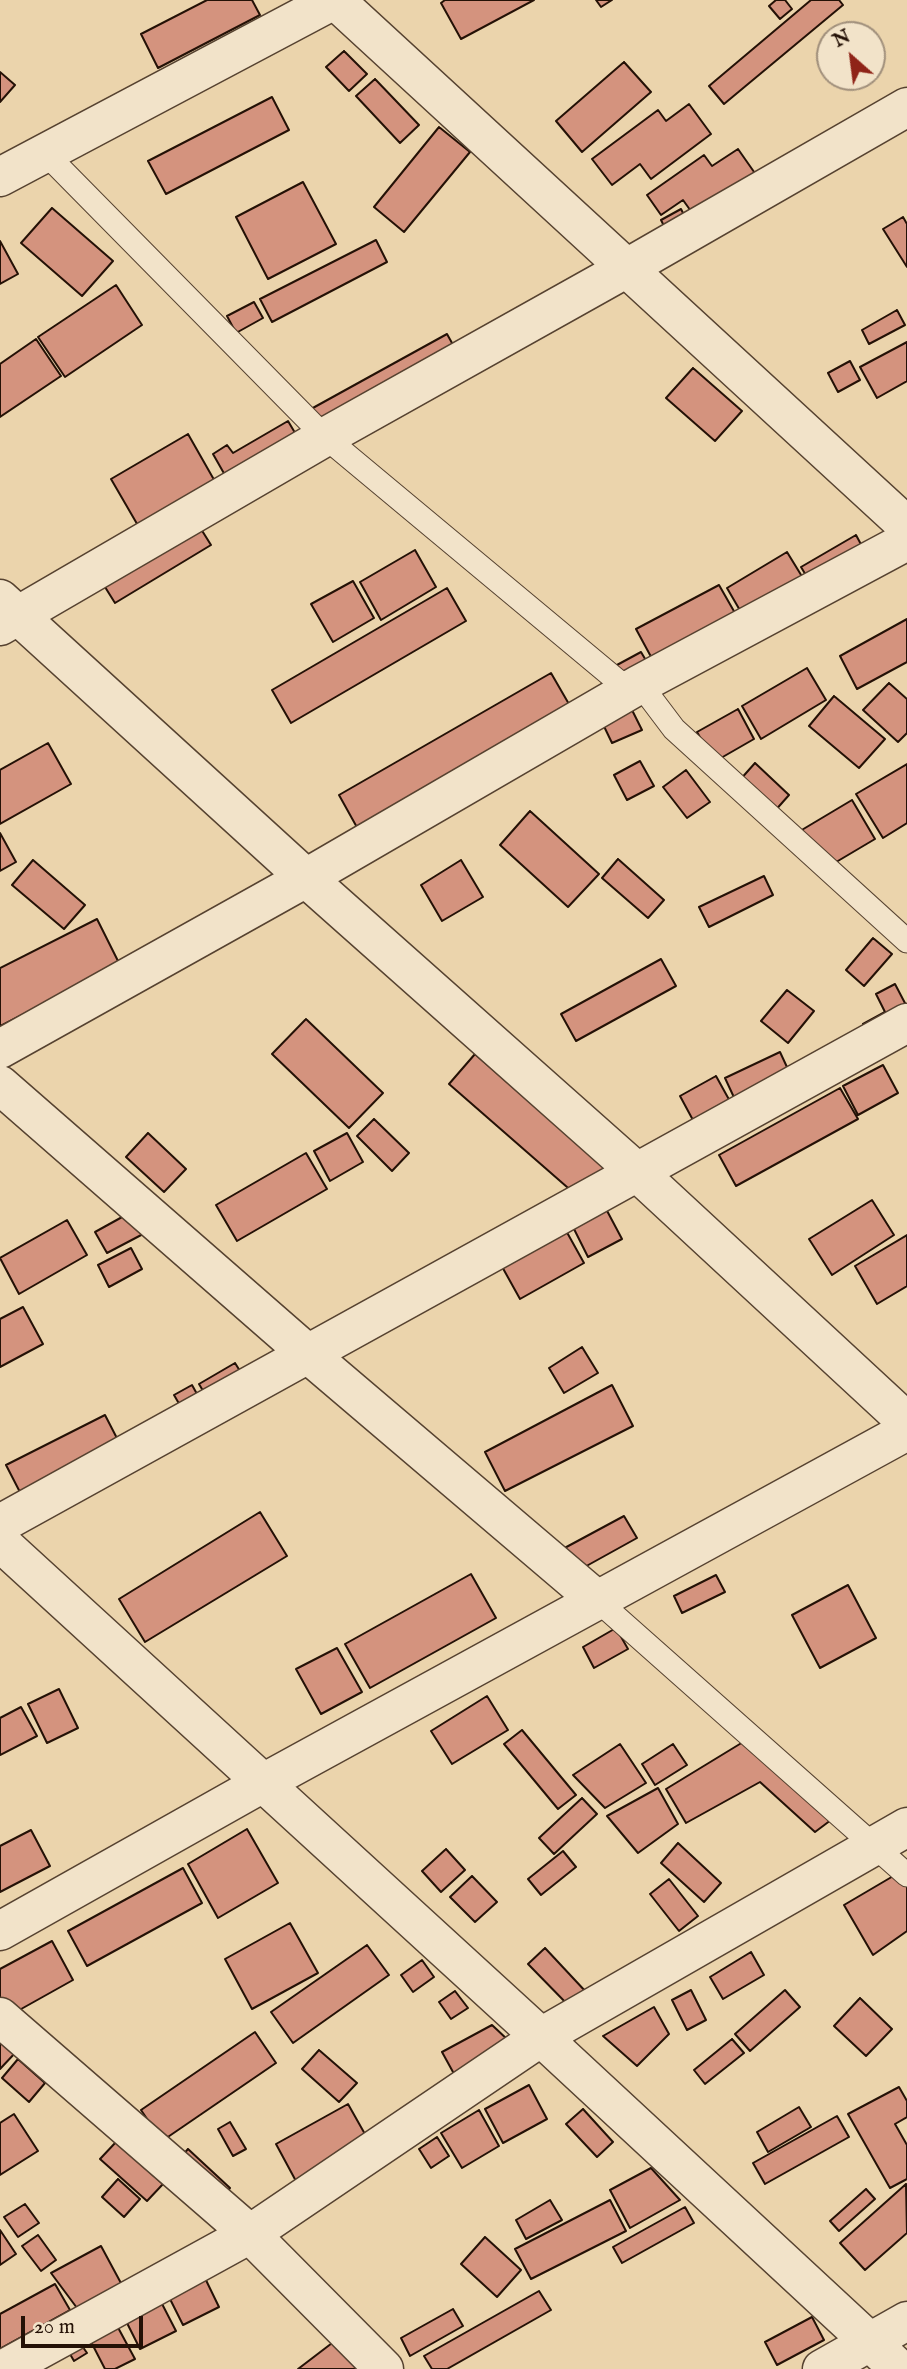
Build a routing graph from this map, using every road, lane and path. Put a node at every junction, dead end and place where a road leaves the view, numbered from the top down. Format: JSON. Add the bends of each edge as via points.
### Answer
{"nodes":[{"id":1,"x":335,"y":0,"type":"edge"},
{"id":2,"x":907,"y":107,"type":"edge"},
{"id":3,"x":44,"y":152,"type":"junction"},
{"id":4,"x":0,"y":177,"type":"edge"},
{"id":5,"x":627,"y":268,"type":"junction"},
{"id":6,"x":325,"y":437,"type":"junction"},
{"id":7,"x":907,"y":526,"type":"edge"},
{"id":8,"x":907,"y":541,"type":"edge"},
{"id":9,"x":6,"y":614,"type":"edge"},
{"id":10,"x":640,"y":684,"type":"junction"},
{"id":11,"x":306,"y":878,"type":"junction"},
{"id":12,"x":907,"y":941,"type":"edge"},
{"id":13,"x":907,"y":1023,"type":"edge"},
{"id":14,"x":0,"y":1049,"type":"edge"},
{"id":15,"x":0,"y":1084,"type":"edge"},
{"id":16,"x":637,"y":1172,"type":"junction"},
{"id":17,"x":309,"y":1354,"type":"junction"},
{"id":18,"x":907,"y":1422,"type":"edge"},
{"id":19,"x":907,"y":1431,"type":"edge"},
{"id":20,"x":0,"y":1524,"type":"edge"},
{"id":21,"x":0,"y":1542,"type":"edge"},
{"id":22,"x":597,"y":1600,"type":"junction"},
{"id":23,"x":263,"y":1783,"type":"junction"},
{"id":24,"x":907,"y":1827,"type":"edge"},
{"id":25,"x":874,"y":1846,"type":"junction"},
{"id":26,"x":907,"y":1875,"type":"edge"},
{"id":27,"x":0,"y":1931,"type":"edge"},
{"id":28,"x":0,"y":2017,"type":"edge"},
{"id":29,"x":541,"y":2037,"type":"junction"},
{"id":30,"x":250,"y":2234,"type":"junction"},
{"id":31,"x":907,"y":2321,"type":"edge"},
{"id":32,"x":869,"y":2343,"type":"junction"},
{"id":33,"x":4,"y":2369,"type":"edge"},
{"id":34,"x":384,"y":2369,"type":"edge"},
{"id":35,"x":822,"y":2369,"type":"edge"},
{"id":36,"x":899,"y":2369,"type":"edge"}],
"edges":[{"from":1,"to":3,"type":"street"},
{"from":1,"to":5,"type":"street"},
{"from":2,"to":5,"type":"street"},
{"from":3,"to":4,"type":"street"},
{"from":3,"to":6,"type":"lane"},
{"from":5,"to":6,"type":"street"},
{"from":5,"to":7,"type":"street"},
{"from":6,"to":9,"type":"street"},
{"from":6,"to":10,"type":"lane","via":[[619,682]]},
{"from":8,"to":10,"type":"street"},
{"from":9,"to":11,"type":"street"},
{"from":10,"to":11,"type":"street"},
{"from":10,"to":12,"type":"lane","via":[[674,729]]},
{"from":11,"to":14,"type":"street"},
{"from":11,"to":16,"type":"street"},
{"from":13,"to":16,"type":"street"},
{"from":15,"to":17,"type":"street"},
{"from":16,"to":17,"type":"street"},
{"from":16,"to":18,"type":"street"},
{"from":17,"to":20,"type":"street"},
{"from":17,"to":22,"type":"street"},
{"from":19,"to":22,"type":"street"},
{"from":21,"to":23,"type":"street"},
{"from":22,"to":23,"type":"street"},
{"from":22,"to":25,"type":"lane"},
{"from":23,"to":27,"type":"street"},
{"from":23,"to":29,"type":"street"},
{"from":24,"to":25,"type":"street"},
{"from":25,"to":26,"type":"lane"},
{"from":25,"to":29,"type":"street"},
{"from":28,"to":30,"type":"street"},
{"from":29,"to":30,"type":"street"},
{"from":29,"to":32,"type":"street"},
{"from":30,"to":33,"type":"street"},
{"from":30,"to":34,"type":"street"},
{"from":31,"to":32,"type":"street"},
{"from":32,"to":35,"type":"street"},
{"from":32,"to":36,"type":"street"}]}
